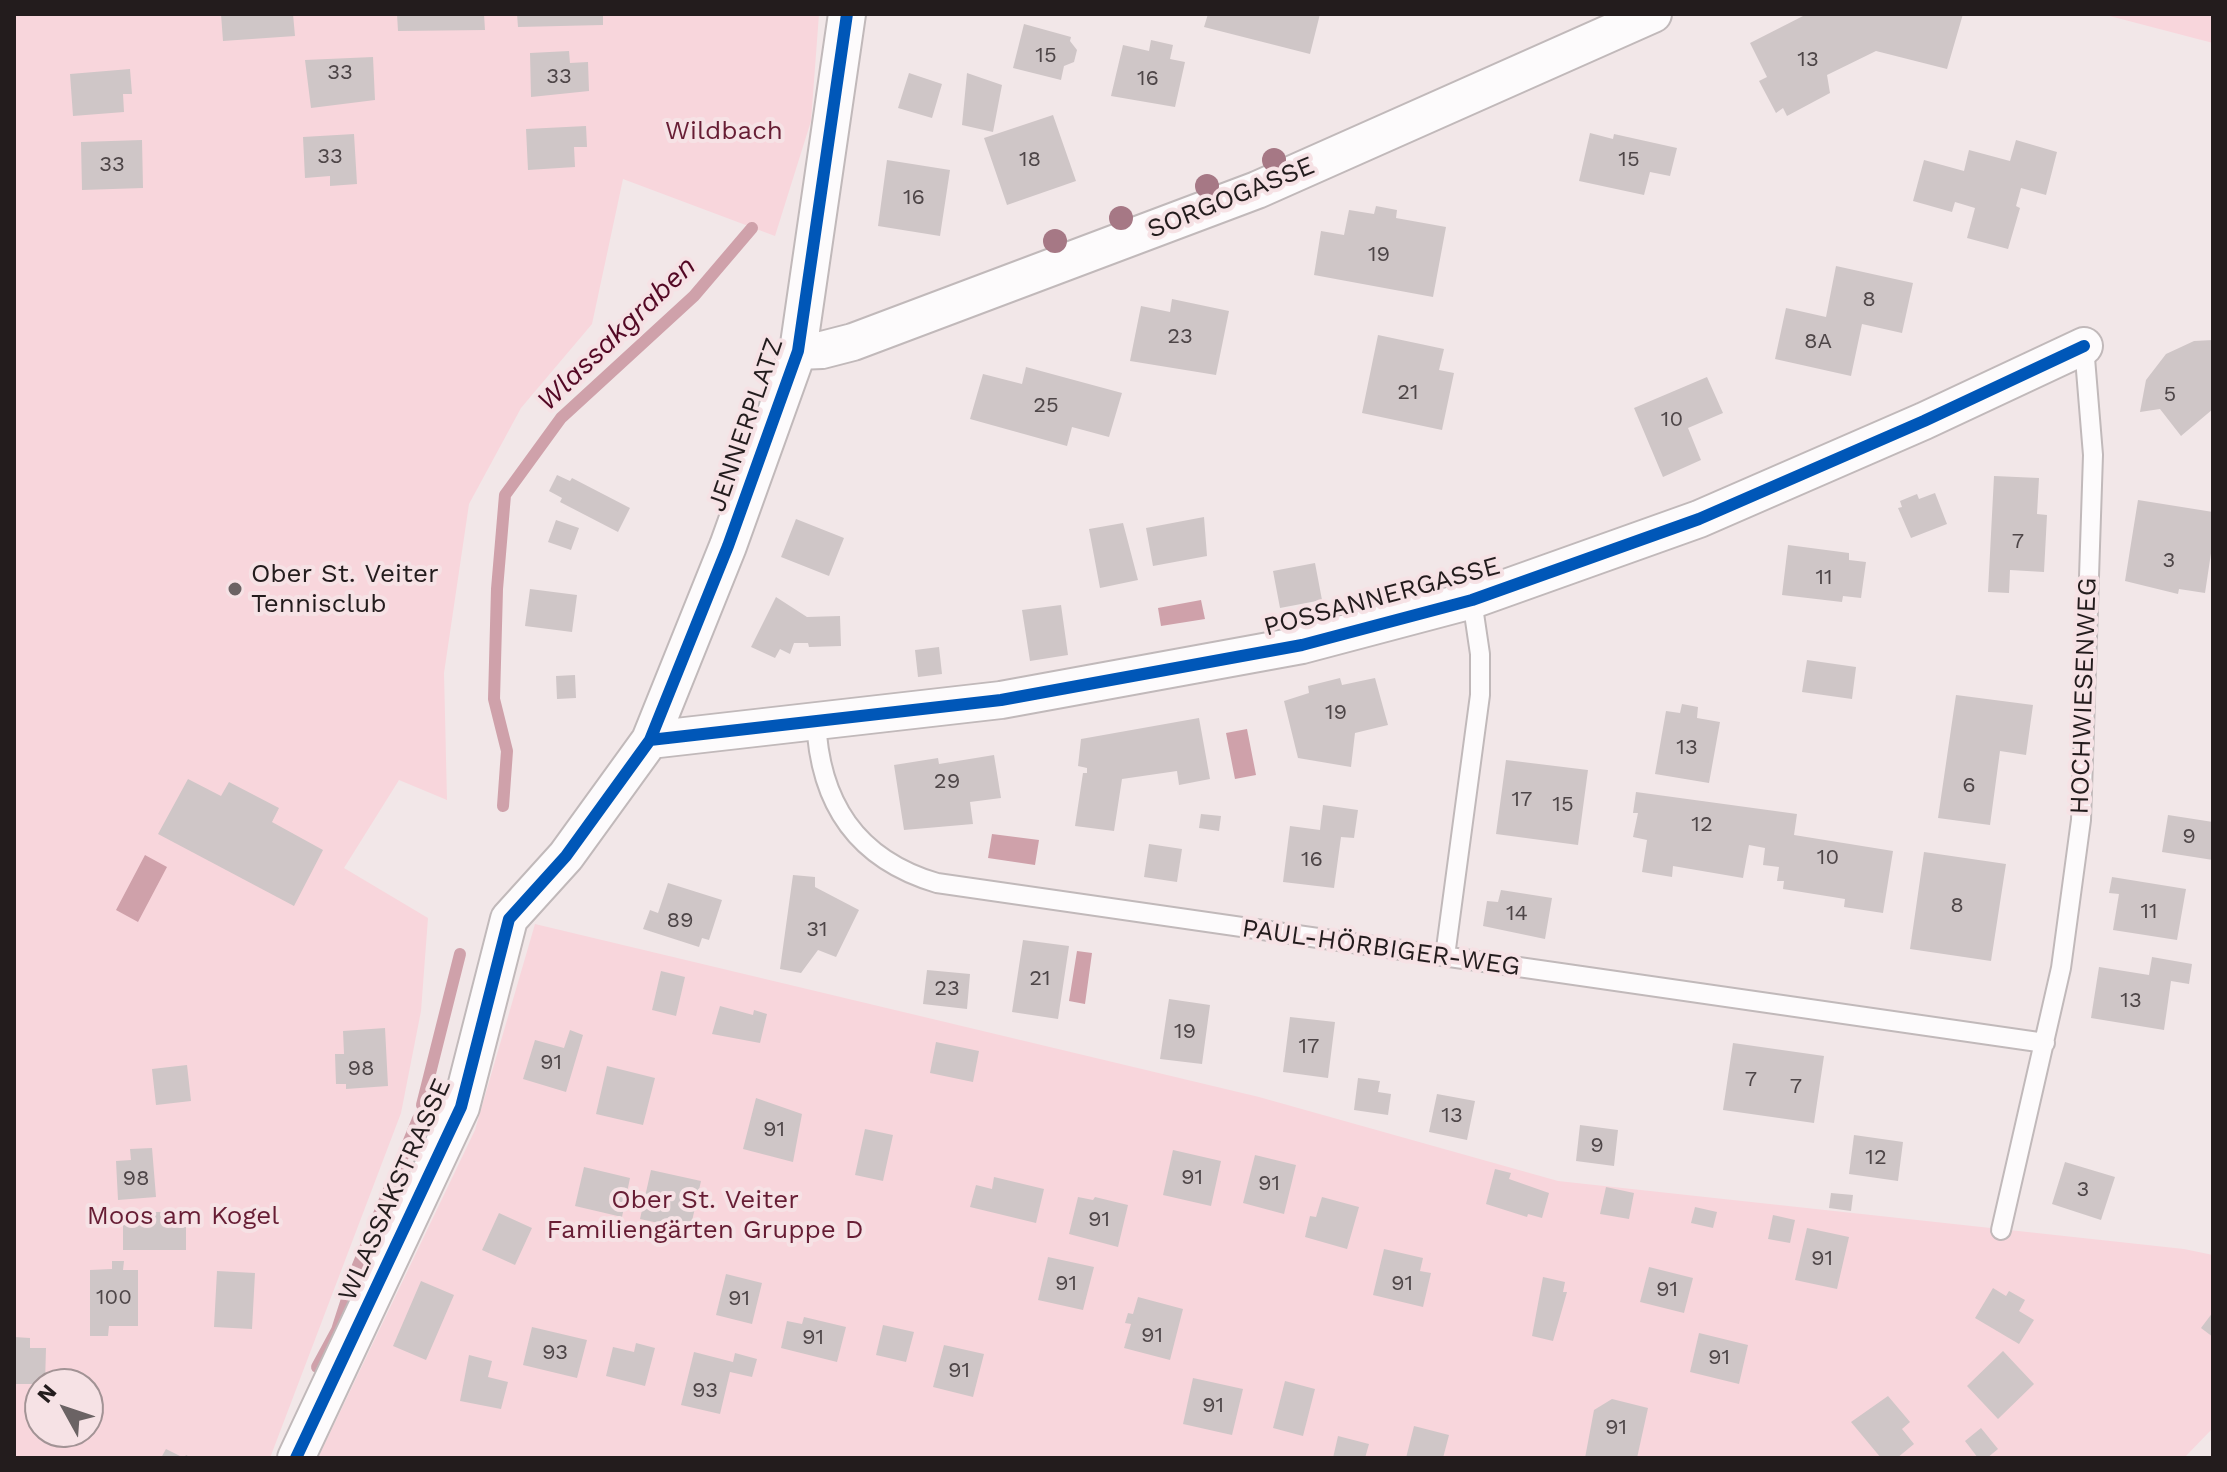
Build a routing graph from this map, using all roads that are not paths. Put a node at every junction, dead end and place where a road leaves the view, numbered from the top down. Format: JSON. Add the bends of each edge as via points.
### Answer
{"nodes":[{"id":1,"x":847,"y":14,"type":"edge"},
{"id":2,"x":1653,"y":14,"type":"edge"},
{"id":3,"x":2084,"y":346,"type":"joint"},
{"id":4,"x":798,"y":351,"type":"junction"},
{"id":5,"x":1472,"y":600,"type":"junction"},
{"id":6,"x":816,"y":719,"type":"junction"},
{"id":7,"x":650,"y":740,"type":"junction"},
{"id":8,"x":1445,"y":956,"type":"junction"},
{"id":9,"x":2045,"y":1043,"type":"junction"},
{"id":10,"x":2001,"y":1230,"type":"dead end"},
{"id":11,"x":296,"y":1458,"type":"edge"}],
"edges":[{"from":1,"to":4,"type":"street","name":"JENNERPLATZ"},
{"from":2,"to":4,"type":"street","name":"SORGOGASSE","via":[[1257,190],[853,342]]},
{"from":3,"to":5,"type":"street","name":"POSSANNERGASSE","via":[[1699,519]]},
{"from":3,"to":9,"type":"lane","name":"HOCHWIESENWEG","via":[[2093,455],[2081,820]]},
{"from":4,"to":7,"type":"street","name":"JENNERPLATZ"},
{"from":5,"to":6,"type":"street","name":"POSSANNERGASSE","via":[[1302,645],[1029,695]]},
{"from":5,"to":8,"type":"lane","via":[[1480,695]]},
{"from":6,"to":7,"type":"street","name":"POSSANNERGASSE"},
{"from":6,"to":8,"type":"lane","name":"PAUL-HÖRBIGER-WEG","via":[[822,770],[834,805],[869,847],[915,876]]},
{"from":7,"to":11,"type":"street","name":"WLASSAKSTRASSE","via":[[566,856],[509,919],[461,1107]]},
{"from":8,"to":9,"type":"lane","name":"PAUL-HÖRBIGER-WEG"},
{"from":9,"to":10,"type":"lane","name":"HOCHWIESENWEG"}]}
